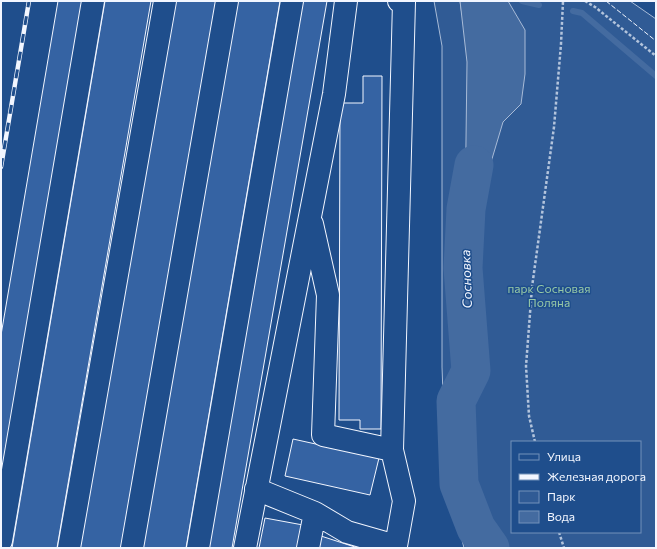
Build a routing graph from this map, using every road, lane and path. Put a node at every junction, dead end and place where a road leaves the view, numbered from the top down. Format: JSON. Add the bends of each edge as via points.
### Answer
{"nodes":[{"id":1,"x":93,"y":1,"type":"edge"},
{"id":2,"x":164,"y":1,"type":"edge"},
{"id":3,"x":227,"y":1,"type":"edge"},
{"id":4,"x":292,"y":1,"type":"edge"},
{"id":5,"x":346,"y":1,"type":"edge"},
{"id":6,"x":399,"y":1,"type":"edge"},
{"id":7,"x":563,"y":1,"type":"edge"},
{"id":8,"x":585,"y":1,"type":"edge"},
{"id":9,"x":656,"y":56,"type":"edge"},
{"id":10,"x":310,"y":215,"type":"junction"},
{"id":11,"x":535,"y":441,"type":"edge"},
{"id":12,"x":392,"y":450,"type":"junction"},
{"id":13,"x":256,"y":489,"type":"junction"},
{"id":14,"x":315,"y":513,"type":"junction"},
{"id":15,"x":559,"y":533,"type":"edge"},
{"id":16,"x":1,"y":541,"type":"edge"},
{"id":17,"x":396,"y":547,"type":"edge"},
{"id":18,"x":69,"y":548,"type":"edge"},
{"id":19,"x":132,"y":548,"type":"edge"},
{"id":20,"x":198,"y":548,"type":"edge"},
{"id":21,"x":245,"y":548,"type":"edge"},
{"id":22,"x":308,"y":548,"type":"edge"},
{"id":23,"x":564,"y":548,"type":"edge"}],
"edges":[{"from":1,"to":16,"type":"lane"},
{"from":2,"to":18,"type":"lane"},
{"from":3,"to":19,"type":"lane"},
{"from":4,"to":20,"type":"lane"},
{"from":5,"to":10,"type":"lane","via":[[334,94]]},
{"from":6,"to":12,"type":"lane","via":[[404,2]]},
{"from":7,"to":11,"type":"path","via":[[562,44],[554,127],[532,287],[526,366],[529,416]]},
{"from":8,"to":9,"type":"path"},
{"from":10,"to":12,"type":"lane","via":[[328,295],[323,435]]},
{"from":10,"to":13,"type":"lane"},
{"from":12,"to":17,"type":"lane","via":[[404,501]]},
{"from":13,"to":14,"type":"lane"},
{"from":13,"to":21,"type":"lane"},
{"from":14,"to":17,"type":"lane","via":[[347,532]]},
{"from":14,"to":22,"type":"lane"},
{"from":15,"to":23,"type":"path"}]}
